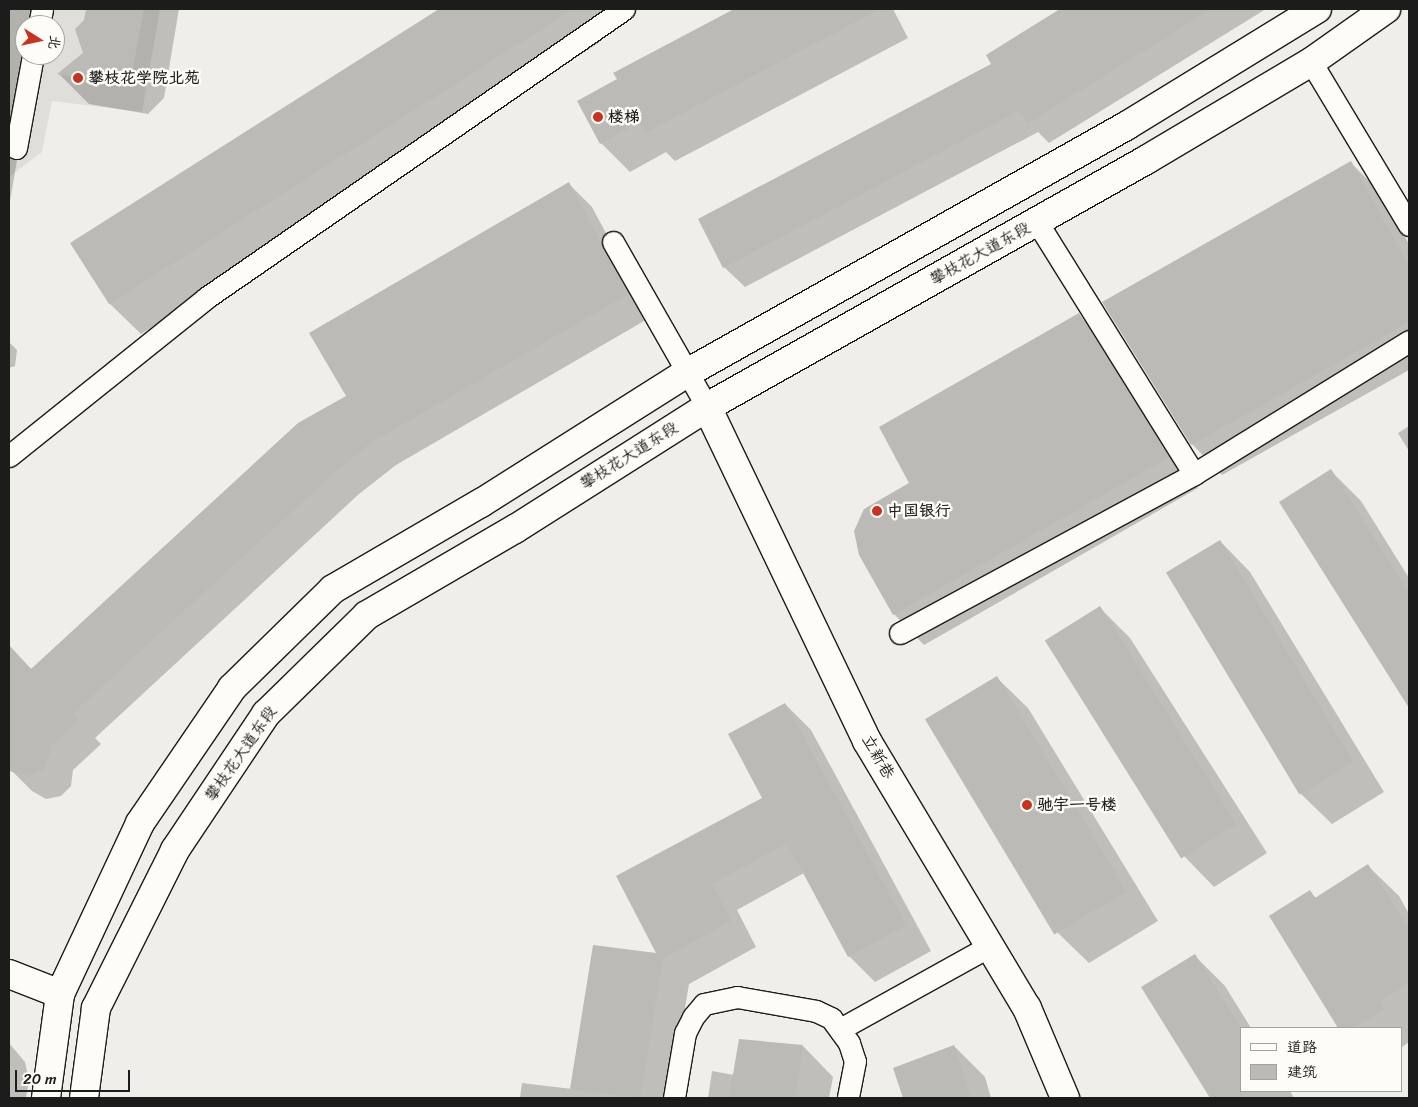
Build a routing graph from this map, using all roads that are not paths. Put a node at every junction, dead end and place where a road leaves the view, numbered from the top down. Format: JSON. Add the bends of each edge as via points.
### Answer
{"nodes":[{"id":1,"x":624,"y":9,"type":"edge"},
{"id":2,"x":1317,"y":9,"type":"edge"},
{"id":3,"x":1386,"y":9,"type":"edge"},
{"id":4,"x":1311,"y":62,"type":"junction"},
{"id":5,"x":31,"y":65,"type":"edge"},
{"id":6,"x":16,"y":148,"type":"dead end"},
{"id":7,"x":1037,"y":222,"type":"junction"},
{"id":8,"x":1409,"y":225,"type":"edge"},
{"id":9,"x":613,"y":242,"type":"dead end"},
{"id":10,"x":1409,"y":340,"type":"edge"},
{"id":11,"x":687,"y":373,"type":"junction"},
{"id":12,"x":707,"y":407,"type":"junction"},
{"id":13,"x":9,"y":456,"type":"edge"},
{"id":14,"x":1194,"y":474,"type":"junction"},
{"id":15,"x":900,"y":633,"type":"dead end"},
{"id":16,"x":990,"y":946,"type":"junction"},
{"id":17,"x":9,"y":974,"type":"edge"},
{"id":18,"x":60,"y":994,"type":"junction"},
{"id":19,"x":840,"y":1029,"type":"junction"},
{"id":20,"x":46,"y":1098,"type":"edge"},
{"id":21,"x":84,"y":1098,"type":"edge"},
{"id":22,"x":674,"y":1098,"type":"edge"},
{"id":23,"x":848,"y":1098,"type":"edge"},
{"id":24,"x":1065,"y":1098,"type":"edge"}],
"edges":[{"from":1,"to":13,"type":"lane","via":[[206,298],[42,433]]},
{"from":2,"to":11,"type":"main road","via":[[1118,130]]},
{"from":3,"to":4,"type":"main road","name":"攀枝花大道东段"},
{"from":4,"to":7,"type":"main road","name":"攀枝花大道东段"},
{"from":4,"to":8,"type":"lane"},
{"from":5,"to":6,"type":"lane"},
{"from":7,"to":12,"type":"main road","name":"攀枝花大道东段"},
{"from":7,"to":14,"type":"lane"},
{"from":9,"to":11,"type":"lane"},
{"from":10,"to":14,"type":"lane"},
{"from":11,"to":12,"type":"lane"},
{"from":11,"to":18,"type":"main road","via":[[481,503],[332,589],[232,688],[140,823]]},
{"from":12,"to":16,"type":"main road","name":"立新巷","via":[[867,741]]},
{"from":12,"to":21,"type":"main road","name":"攀枝花大道东段","via":[[515,529],[367,615],[266,714],[175,850],[96,1008]]},
{"from":14,"to":15,"type":"lane"},
{"from":16,"to":19,"type":"lane"},
{"from":16,"to":24,"type":"main road","name":"立新巷","via":[[1027,1008]]},
{"from":17,"to":18,"type":"main road"},
{"from":18,"to":20,"type":"main road"},
{"from":19,"to":22,"type":"lane","via":[[830,1018],[816,1011],[737,997],[704,1004],[685,1033]]},
{"from":19,"to":23,"type":"lane","via":[[855,1061]]}]}
